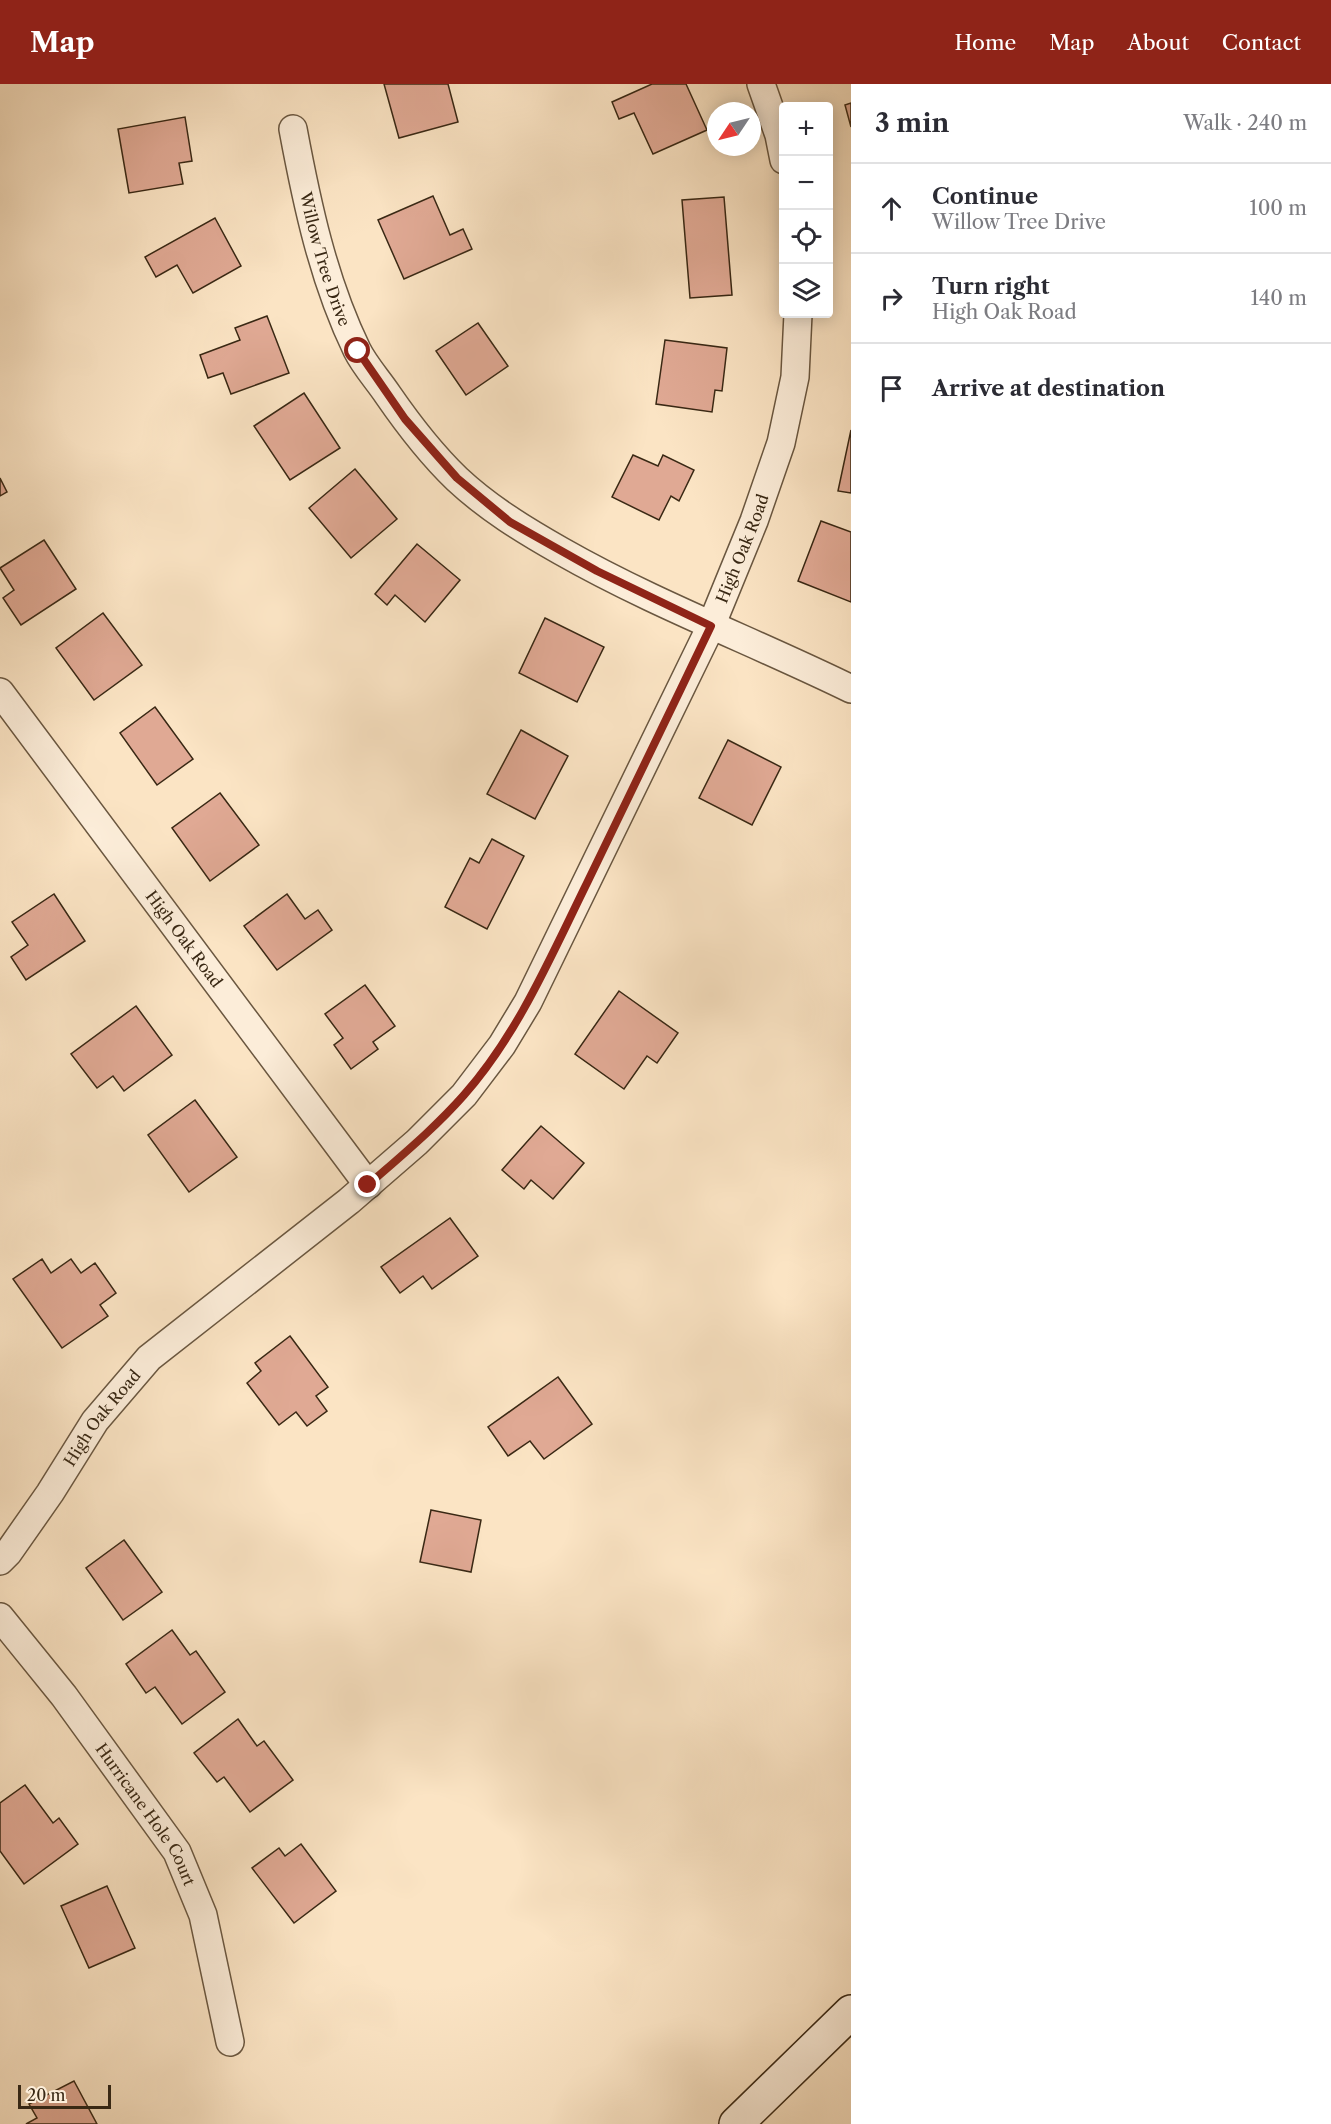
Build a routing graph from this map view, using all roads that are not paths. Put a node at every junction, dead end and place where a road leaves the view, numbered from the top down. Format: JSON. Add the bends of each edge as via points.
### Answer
{"nodes":[{"id":1,"x":761,"y":84,"type":"edge"},
{"id":2,"x":293,"y":129,"type":"dead end"},
{"id":3,"x":782,"y":156,"type":"edge"},
{"id":4,"x":798,"y":318,"type":"edge"},
{"id":5,"x":711,"y":626,"type":"junction"},
{"id":6,"x":851,"y":689,"type":"edge"},
{"id":7,"x":0,"y":692,"type":"edge"},
{"id":8,"x":368,"y":1185,"type":"junction"},
{"id":9,"x":0,"y":1561,"type":"edge"},
{"id":10,"x":0,"y":1617,"type":"edge"},
{"id":11,"x":851,"y":2012,"type":"edge"},
{"id":12,"x":230,"y":2042,"type":"dead end"},
{"id":13,"x":736,"y":2124,"type":"edge"}],
"edges":[{"from":1,"to":3,"type":"street"},
{"from":2,"to":5,"type":"street","name":"Willow Tree Drive","via":[[327,278],[358,351],[405,419],[457,478],[510,522],[597,571]]},
{"from":4,"to":5,"type":"street","name":"High Oak Road","via":[[795,377],[781,443]]},
{"from":5,"to":6,"type":"street","name":"Willow Tree Drive"},
{"from":5,"to":8,"type":"street","name":"High Oak Road","via":[[542,973],[502,1045],[464,1095]]},
{"from":7,"to":8,"type":"street","name":"High Oak Road"},
{"from":8,"to":9,"type":"street","name":"High Oak Road","via":[[149,1358],[95,1421],[50,1493]]},
{"from":10,"to":12,"type":"street","name":"Hurricane Hole Court","via":[[64,1695],[177,1852],[203,1915]]},
{"from":11,"to":13,"type":"main road"}]}
